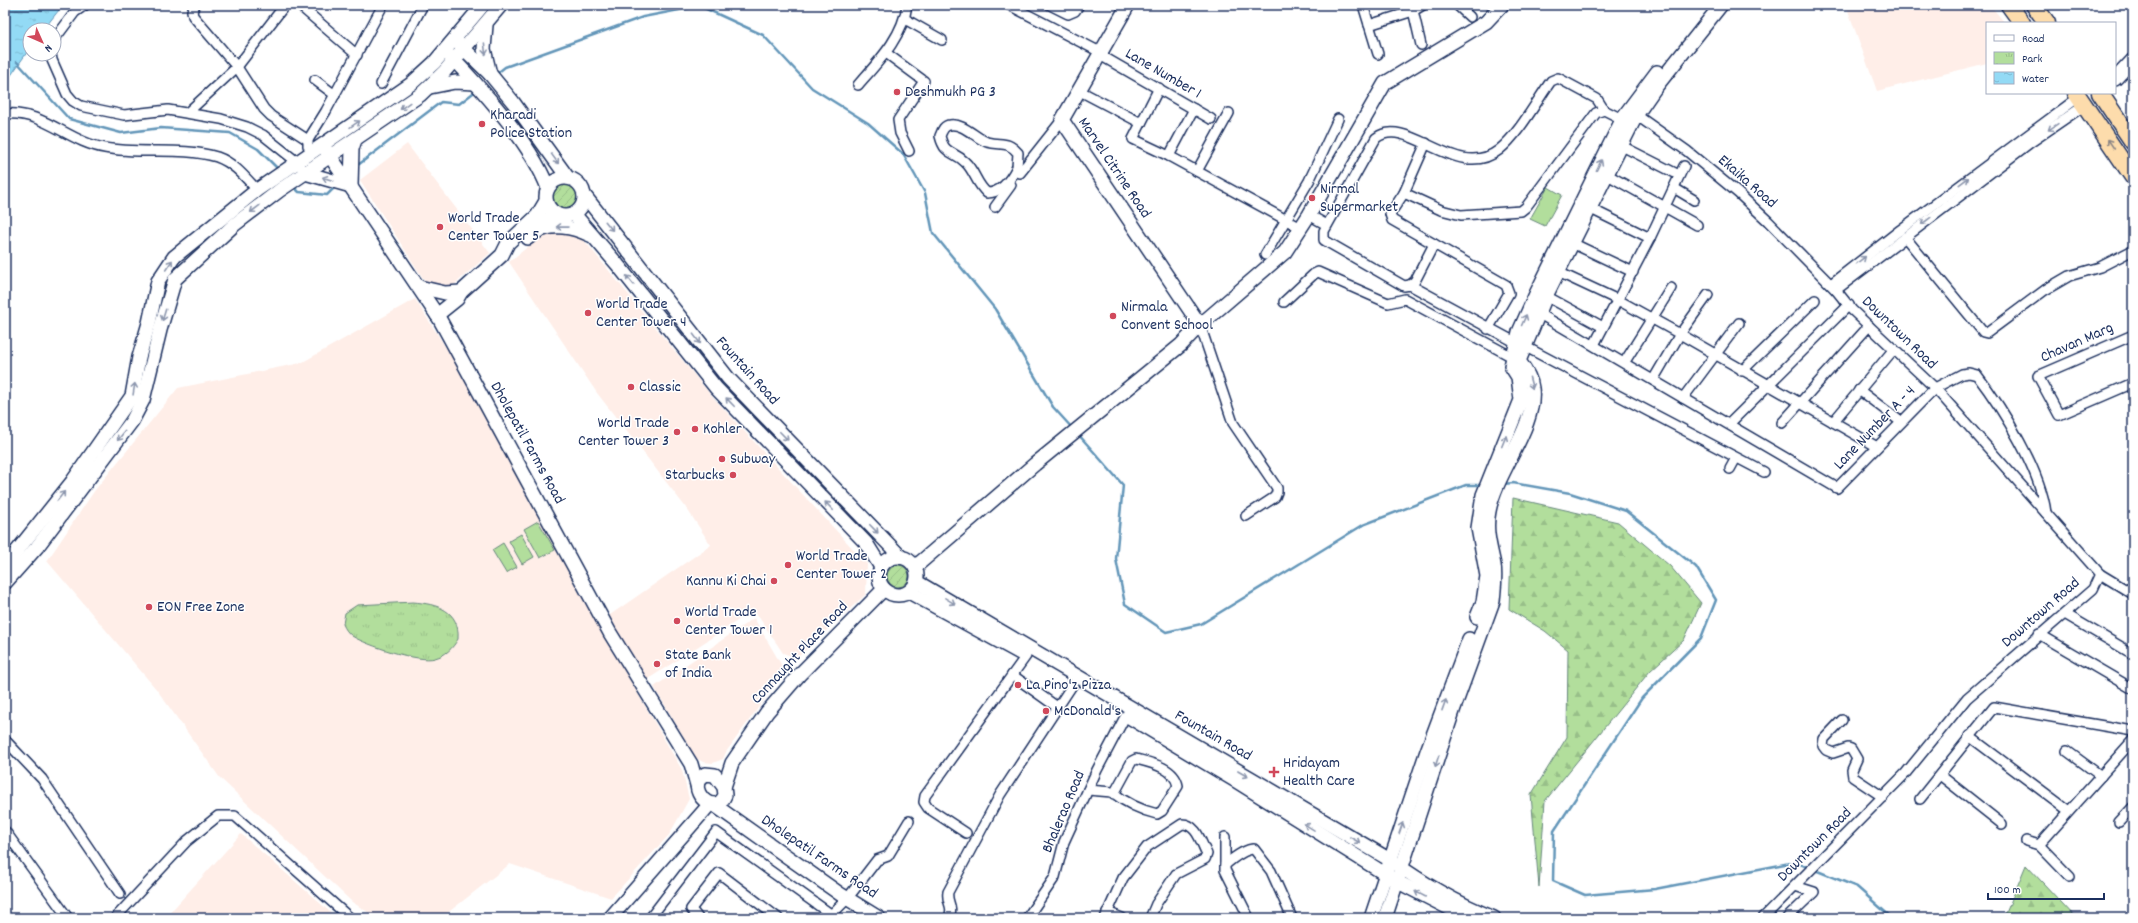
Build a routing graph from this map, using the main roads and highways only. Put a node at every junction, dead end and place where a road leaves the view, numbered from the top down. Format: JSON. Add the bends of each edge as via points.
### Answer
{"nodes":[{"id":1,"x":2009,"y":5,"type":"edge"},
{"id":2,"x":2034,"y":5,"type":"edge"},
{"id":3,"x":2021,"y":22,"type":"edge"},
{"id":4,"x":2046,"y":22,"type":"edge"},
{"id":5,"x":2090,"y":96,"type":"edge"},
{"id":6,"x":2133,"y":142,"type":"edge"},
{"id":7,"x":2133,"y":177,"type":"edge"}],
"edges":[{"from":1,"to":3,"type":"highway"},
{"from":2,"to":4,"type":"highway"},
{"from":5,"to":6,"type":"highway"},
{"from":7,"to":5,"type":"highway","one_way":true}]}
